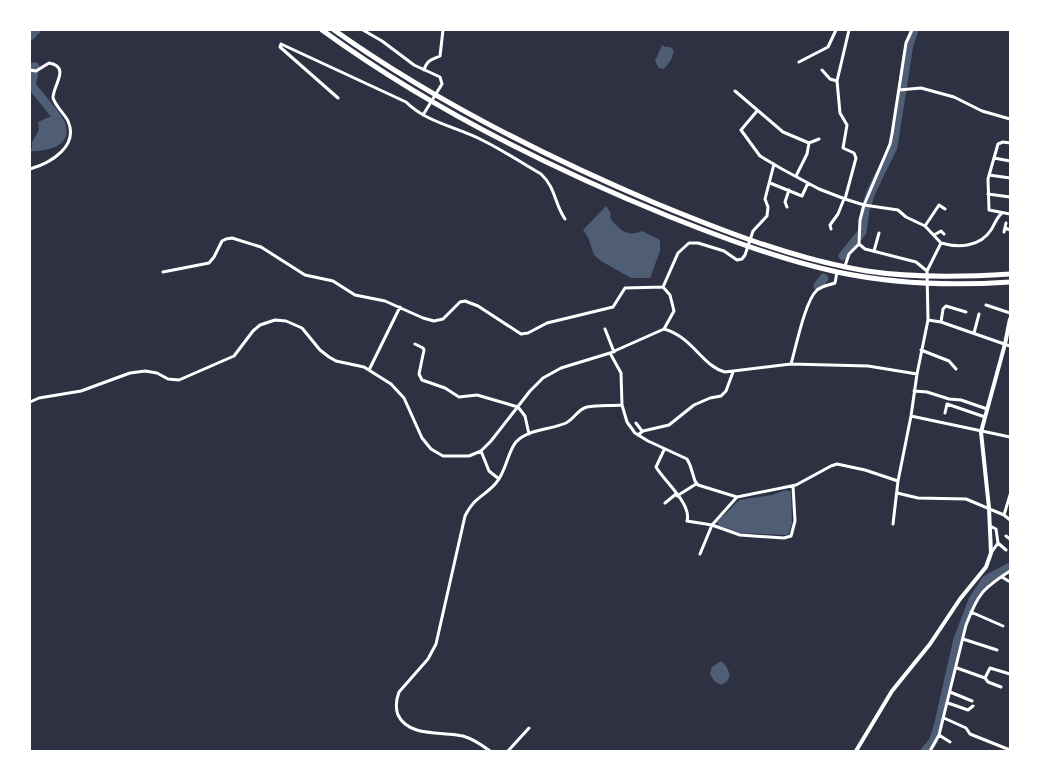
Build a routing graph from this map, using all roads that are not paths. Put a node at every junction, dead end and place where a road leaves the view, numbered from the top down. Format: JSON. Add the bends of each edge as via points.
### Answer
{"nodes":[{"id":1,"x":322,"y":30,"type":"edge"},
{"id":2,"x":334,"y":30,"type":"edge"},
{"id":3,"x":363,"y":30,"type":"edge"},
{"id":4,"x":443,"y":30,"type":"edge"},
{"id":5,"x":836,"y":30,"type":"edge"},
{"id":6,"x":849,"y":30,"type":"edge"},
{"id":7,"x":912,"y":30,"type":"edge"},
{"id":8,"x":799,"y":62,"type":"dead end"},
{"id":9,"x":30,"y":70,"type":"edge"},
{"id":10,"x":822,"y":70,"type":"dead end"},
{"id":11,"x":424,"y":71,"type":"junction"},
{"id":12,"x":837,"y":81,"type":"junction"},
{"id":13,"x":899,"y":90,"type":"junction"},
{"id":14,"x":735,"y":91,"type":"dead end"},
{"id":15,"x":338,"y":98,"type":"dead end"},
{"id":16,"x":757,"y":111,"type":"junction"},
{"id":17,"x":423,"y":115,"type":"junction"},
{"id":18,"x":1010,"y":119,"type":"edge"},
{"id":19,"x":494,"y":127,"type":"junction"},
{"id":20,"x":490,"y":133,"type":"junction"},
{"id":21,"x":819,"y":139,"type":"dead end"},
{"id":22,"x":486,"y":141,"type":"junction"},
{"id":23,"x":809,"y":143,"type":"junction"},
{"id":24,"x":1010,"y":143,"type":"edge"},
{"id":25,"x":994,"y":158,"type":"junction"},
{"id":26,"x":1010,"y":161,"type":"edge"},
{"id":27,"x":774,"y":164,"type":"junction"},
{"id":28,"x":30,"y":169,"type":"edge"},
{"id":29,"x":989,"y":175,"type":"junction"},
{"id":30,"x":796,"y":176,"type":"junction"},
{"id":31,"x":1010,"y":178,"type":"edge"},
{"id":32,"x":770,"y":182,"type":"junction"},
{"id":33,"x":808,"y":183,"type":"junction"},
{"id":34,"x":789,"y":190,"type":"junction"},
{"id":35,"x":988,"y":194,"type":"junction"},
{"id":36,"x":1010,"y":197,"type":"edge"},
{"id":37,"x":844,"y":199,"type":"junction"},
{"id":38,"x":864,"y":205,"type":"junction"},
{"id":39,"x":787,"y":207,"type":"dead end"},
{"id":40,"x":945,"y":209,"type":"dead end"},
{"id":41,"x":1002,"y":213,"type":"junction"},
{"id":42,"x":1010,"y":214,"type":"edge"},
{"id":43,"x":565,"y":219,"type":"dead end"},
{"id":44,"x":1006,"y":223,"type":"dead end"},
{"id":45,"x":925,"y":226,"type":"junction"},
{"id":46,"x":830,"y":229,"type":"dead end"},
{"id":47,"x":1010,"y":230,"type":"edge"},
{"id":48,"x":879,"y":233,"type":"dead end"},
{"id":49,"x":944,"y":234,"type":"dead end"},
{"id":50,"x":934,"y":235,"type":"junction"},
{"id":51,"x":751,"y":239,"type":"junction"},
{"id":52,"x":941,"y":243,"type":"junction"},
{"id":53,"x":859,"y":244,"type":"junction"},
{"id":54,"x":748,"y":247,"type":"junction"},
{"id":55,"x":874,"y":251,"type":"junction"},
{"id":56,"x":845,"y":266,"type":"junction"},
{"id":57,"x":163,"y":272,"type":"dead end"},
{"id":58,"x":837,"y":272,"type":"junction"},
{"id":59,"x":927,"y":273,"type":"junction"},
{"id":60,"x":1010,"y":274,"type":"edge"},
{"id":61,"x":1010,"y":282,"type":"edge"},
{"id":62,"x":928,"y":284,"type":"junction"},
{"id":63,"x":664,"y":287,"type":"junction"},
{"id":64,"x":986,"y":305,"type":"dead end"},
{"id":65,"x":400,"y":307,"type":"junction"},
{"id":66,"x":966,"y":312,"type":"dead end"},
{"id":67,"x":1010,"y":313,"type":"edge"},
{"id":68,"x":979,"y":314,"type":"dead end"},
{"id":69,"x":1010,"y":319,"type":"edge"},
{"id":70,"x":928,"y":320,"type":"junction"},
{"id":71,"x":941,"y":322,"type":"junction"},
{"id":72,"x":605,"y":329,"type":"dead end"},
{"id":73,"x":664,"y":329,"type":"junction"},
{"id":74,"x":974,"y":333,"type":"junction"},
{"id":75,"x":415,"y":344,"type":"dead end"},
{"id":76,"x":1005,"y":344,"type":"junction"},
{"id":77,"x":1010,"y":346,"type":"edge"},
{"id":78,"x":921,"y":350,"type":"junction"},
{"id":79,"x":612,"y":353,"type":"junction"},
{"id":80,"x":791,"y":364,"type":"junction"},
{"id":81,"x":956,"y":369,"type":"dead end"},
{"id":82,"x":369,"y":370,"type":"junction"},
{"id":83,"x":733,"y":372,"type":"junction"},
{"id":84,"x":916,"y":374,"type":"junction"},
{"id":85,"x":914,"y":391,"type":"junction"},
{"id":86,"x":30,"y":402,"type":"edge"},
{"id":87,"x":622,"y":405,"type":"junction"},
{"id":88,"x":518,"y":407,"type":"junction"},
{"id":89,"x":987,"y":409,"type":"junction"},
{"id":90,"x":945,"y":413,"type":"dead end"},
{"id":91,"x":911,"y":416,"type":"junction"},
{"id":92,"x":984,"y":417,"type":"junction"},
{"id":93,"x":636,"y":423,"type":"dead end"},
{"id":94,"x":642,"y":431,"type":"junction"},
{"id":95,"x":981,"y":432,"type":"junction"},
{"id":96,"x":529,"y":434,"type":"junction"},
{"id":97,"x":638,"y":435,"type":"junction"},
{"id":98,"x":1010,"y":437,"type":"edge"},
{"id":99,"x":664,"y":450,"type":"junction"},
{"id":100,"x":481,"y":451,"type":"junction"},
{"id":101,"x":499,"y":479,"type":"junction"},
{"id":102,"x":898,"y":481,"type":"junction"},
{"id":103,"x":696,"y":483,"type":"junction"},
{"id":104,"x":794,"y":486,"type":"junction"},
{"id":105,"x":897,"y":493,"type":"junction"},
{"id":106,"x":676,"y":495,"type":"junction"},
{"id":107,"x":1010,"y":495,"type":"edge"},
{"id":108,"x":736,"y":497,"type":"junction"},
{"id":109,"x":665,"y":502,"type":"dead end"},
{"id":110,"x":989,"y":508,"type":"junction"},
{"id":111,"x":1004,"y":515,"type":"junction"},
{"id":112,"x":1010,"y":520,"type":"edge"},
{"id":113,"x":893,"y":524,"type":"dead end"},
{"id":114,"x":712,"y":525,"type":"junction"},
{"id":115,"x":990,"y":526,"type":"junction"},
{"id":116,"x":1006,"y":536,"type":"dead end"},
{"id":117,"x":1010,"y":540,"type":"edge"},
{"id":118,"x":998,"y":543,"type":"junction"},
{"id":119,"x":1006,"y":550,"type":"dead end"},
{"id":120,"x":991,"y":553,"type":"junction"},
{"id":121,"x":700,"y":554,"type":"dead end"},
{"id":122,"x":1010,"y":571,"type":"edge"},
{"id":123,"x":1001,"y":577,"type":"junction"},
{"id":124,"x":1010,"y":582,"type":"edge"},
{"id":125,"x":971,"y":612,"type":"junction"},
{"id":126,"x":1003,"y":626,"type":"dead end"},
{"id":127,"x":963,"y":639,"type":"junction"},
{"id":128,"x":997,"y":650,"type":"dead end"},
{"id":129,"x":957,"y":668,"type":"junction"},
{"id":130,"x":1010,"y":674,"type":"edge"},
{"id":131,"x":985,"y":678,"type":"junction"},
{"id":132,"x":1001,"y":687,"type":"dead end"},
{"id":133,"x":950,"y":692,"type":"junction"},
{"id":134,"x":972,"y":700,"type":"dead end"},
{"id":135,"x":948,"y":702,"type":"junction"},
{"id":136,"x":973,"y":706,"type":"dead end"},
{"id":137,"x":944,"y":718,"type":"junction"},
{"id":138,"x":529,"y":728,"type":"dead end"},
{"id":139,"x":939,"y":735,"type":"junction"},
{"id":140,"x":950,"y":742,"type":"dead end"},
{"id":141,"x":1010,"y":750,"type":"edge"},
{"id":142,"x":490,"y":751,"type":"edge"},
{"id":143,"x":508,"y":751,"type":"edge"},
{"id":144,"x":856,"y":751,"type":"edge"},
{"id":145,"x":930,"y":751,"type":"edge"}],
"edges":[{"from":1,"to":20,"type":"highway","via":[[397,80]]},
{"from":2,"to":19,"type":"highway","via":[[408,78]]},
{"from":3,"to":11,"type":"street"},
{"from":4,"to":11,"type":"street","via":[[440,56],[429,60]]},
{"from":5,"to":8,"type":"street","via":[[828,47]]},
{"from":6,"to":12,"type":"street"},
{"from":7,"to":13,"type":"street","via":[[906,43]]},
{"from":9,"to":28,"type":"street","via":[[36,71],[49,64],[60,70],[53,98],[67,119],[71,133],[63,150]]},
{"from":10,"to":12,"type":"street","via":[[830,79]]},
{"from":11,"to":17,"type":"street","via":[[440,77],[442,84]]},
{"from":12,"to":37,"type":"street","via":[[840,113],[847,125],[843,148],[854,153],[856,158]]},
{"from":13,"to":18,"type":"street","via":[[921,88]]},
{"from":13,"to":38,"type":"street","via":[[890,144]]},
{"from":14,"to":16,"type":"street"},
{"from":15,"to":17,"type":"street","via":[[280,47],[281,44],[406,102]]},
{"from":16,"to":23,"type":"street","via":[[783,132]]},
{"from":16,"to":27,"type":"street","via":[[741,130],[760,156]]},
{"from":17,"to":22,"type":"street"},
{"from":19,"to":20,"type":"street"},
{"from":19,"to":51,"type":"highway","via":[[608,184]]},
{"from":20,"to":22,"type":"street"},
{"from":20,"to":54,"type":"highway","via":[[605,189]]},
{"from":21,"to":23,"type":"street"},
{"from":22,"to":43,"type":"street","via":[[549,181]]},
{"from":23,"to":30,"type":"street"},
{"from":24,"to":25,"type":"street","via":[[998,144]]},
{"from":25,"to":26,"type":"street"},
{"from":25,"to":29,"type":"street"},
{"from":27,"to":30,"type":"street"},
{"from":27,"to":32,"type":"street"},
{"from":29,"to":31,"type":"street"},
{"from":29,"to":35,"type":"street"},
{"from":30,"to":33,"type":"street"},
{"from":32,"to":34,"type":"street"},
{"from":32,"to":51,"type":"street","via":[[765,199],[767,216],[753,231]]},
{"from":33,"to":34,"type":"street","via":[[802,196]]},
{"from":33,"to":37,"type":"street"},
{"from":34,"to":39,"type":"street","via":[[785,202]]},
{"from":35,"to":36,"type":"street"},
{"from":35,"to":41,"type":"street","via":[[989,210]]},
{"from":37,"to":38,"type":"street"},
{"from":37,"to":46,"type":"street"},
{"from":38,"to":45,"type":"street","via":[[894,208]]},
{"from":38,"to":53,"type":"street"},
{"from":40,"to":45,"type":"street","via":[[939,205]]},
{"from":41,"to":42,"type":"street"},
{"from":41,"to":52,"type":"street","via":[[979,242],[956,246]]},
{"from":44,"to":47,"type":"street","via":[[1004,230]]},
{"from":45,"to":50,"type":"street"},
{"from":48,"to":55,"type":"street"},
{"from":49,"to":50,"type":"street","via":[[941,231]]},
{"from":50,"to":52,"type":"street"},
{"from":51,"to":54,"type":"street"},
{"from":51,"to":56,"type":"highway"},
{"from":52,"to":59,"type":"street"},
{"from":53,"to":55,"type":"street"},
{"from":53,"to":56,"type":"street","via":[[849,254]]},
{"from":54,"to":58,"type":"highway"},
{"from":54,"to":63,"type":"street","via":[[742,259],[737,260],[724,251],[698,242],[689,243],[678,253]]},
{"from":55,"to":59,"type":"street","via":[[916,262]]},
{"from":56,"to":59,"type":"highway","via":[[892,274]]},
{"from":57,"to":65,"type":"street","via":[[209,262],[222,242],[232,238],[261,247],[305,275],[333,281],[354,295]]},
{"from":58,"to":62,"type":"highway"},
{"from":58,"to":80,"type":"street","via":[[834,283],[817,290],[812,296]]},
{"from":59,"to":60,"type":"highway"},
{"from":59,"to":62,"type":"street"},
{"from":61,"to":62,"type":"highway"},
{"from":62,"to":70,"type":"street"},
{"from":63,"to":65,"type":"street","via":[[625,288],[612,307],[547,323],[521,334],[466,301],[460,302],[443,319],[434,321]]},
{"from":63,"to":73,"type":"street","via":[[674,311]]},
{"from":64,"to":67,"type":"street"},
{"from":65,"to":82,"type":"street"},
{"from":66,"to":71,"type":"street","via":[[946,306]]},
{"from":68,"to":74,"type":"street"},
{"from":69,"to":76,"type":"street"},
{"from":70,"to":71,"type":"street"},
{"from":70,"to":78,"type":"street"},
{"from":71,"to":74,"type":"street"},
{"from":72,"to":79,"type":"street"},
{"from":73,"to":79,"type":"street"},
{"from":73,"to":83,"type":"street","via":[[684,338],[717,370]]},
{"from":74,"to":76,"type":"street"},
{"from":75,"to":88,"type":"street","via":[[424,350],[419,374],[422,380],[459,397],[477,395]]},
{"from":76,"to":77,"type":"street"},
{"from":76,"to":89,"type":"street"},
{"from":78,"to":81,"type":"street","via":[[949,361]]},
{"from":78,"to":84,"type":"street"},
{"from":79,"to":87,"type":"street","via":[[621,373]]},
{"from":79,"to":88,"type":"street","via":[[551,373],[537,383]]},
{"from":80,"to":83,"type":"street"},
{"from":80,"to":84,"type":"street","via":[[868,366]]},
{"from":82,"to":86,"type":"street","via":[[336,361],[320,350],[302,328],[275,320],[260,325],[228,360],[179,380],[144,371],[130,373],[87,389]]},
{"from":82,"to":100,"type":"street","via":[[391,384],[404,398],[422,438],[431,449],[443,456],[469,456]]},
{"from":83,"to":94,"type":"street","via":[[721,396],[694,405],[669,425]]},
{"from":84,"to":85,"type":"street"},
{"from":85,"to":89,"type":"street","via":[[961,400]]},
{"from":85,"to":91,"type":"street"},
{"from":87,"to":96,"type":"street","via":[[587,407],[567,422]]},
{"from":87,"to":97,"type":"street","via":[[627,422]]},
{"from":88,"to":96,"type":"street","via":[[525,416]]},
{"from":88,"to":100,"type":"street"},
{"from":89,"to":92,"type":"street"},
{"from":90,"to":92,"type":"street","via":[[948,404]]},
{"from":91,"to":95,"type":"street"},
{"from":91,"to":102,"type":"street"},
{"from":92,"to":95,"type":"street"},
{"from":93,"to":94,"type":"street"},
{"from":94,"to":97,"type":"street"},
{"from":95,"to":98,"type":"street"},
{"from":95,"to":110,"type":"street"},
{"from":96,"to":101,"type":"street","via":[[514,444]]},
{"from":97,"to":99,"type":"street"},
{"from":99,"to":103,"type":"street","via":[[687,459]]},
{"from":99,"to":106,"type":"street","via":[[656,467]]},
{"from":100,"to":101,"type":"street","via":[[489,471]]},
{"from":101,"to":142,"type":"street","via":[[475,500],[465,516],[434,649],[403,686],[396,704],[401,720],[412,729],[467,737]]},
{"from":102,"to":104,"type":"street","via":[[838,464]]},
{"from":102,"to":105,"type":"street"},
{"from":103,"to":106,"type":"street"},
{"from":103,"to":108,"type":"street"},
{"from":104,"to":108,"type":"street"},
{"from":104,"to":114,"type":"street","via":[[795,521],[793,533],[788,538],[740,535]]},
{"from":105,"to":110,"type":"street","via":[[918,498],[966,499]]},
{"from":105,"to":113,"type":"street"},
{"from":106,"to":109,"type":"street"},
{"from":106,"to":114,"type":"street","via":[[688,510],[687,521]]},
{"from":107,"to":111,"type":"street"},
{"from":108,"to":114,"type":"street"},
{"from":110,"to":111,"type":"street"},
{"from":110,"to":115,"type":"street"},
{"from":111,"to":112,"type":"street"},
{"from":114,"to":121,"type":"street"},
{"from":115,"to":118,"type":"street","via":[[996,529]]},
{"from":115,"to":120,"type":"street"},
{"from":116,"to":117,"type":"street"},
{"from":118,"to":119,"type":"street"},
{"from":118,"to":120,"type":"street"},
{"from":120,"to":144,"type":"street","via":[[986,567],[892,691]]},
{"from":122,"to":123,"type":"street"},
{"from":123,"to":124,"type":"street"},
{"from":123,"to":125,"type":"street","via":[[984,589]]},
{"from":125,"to":126,"type":"street"},
{"from":125,"to":127,"type":"street"},
{"from":127,"to":128,"type":"street"},
{"from":127,"to":129,"type":"street"},
{"from":129,"to":131,"type":"street"},
{"from":129,"to":133,"type":"street"},
{"from":130,"to":131,"type":"street","via":[[990,668]]},
{"from":131,"to":132,"type":"street"},
{"from":133,"to":134,"type":"street"},
{"from":133,"to":135,"type":"street"},
{"from":135,"to":136,"type":"street","via":[[968,710]]},
{"from":135,"to":137,"type":"street"},
{"from":137,"to":139,"type":"street"},
{"from":137,"to":141,"type":"street","via":[[966,728],[970,734]]},
{"from":138,"to":143,"type":"street"},
{"from":139,"to":140,"type":"street"},
{"from":139,"to":145,"type":"street"}]}
